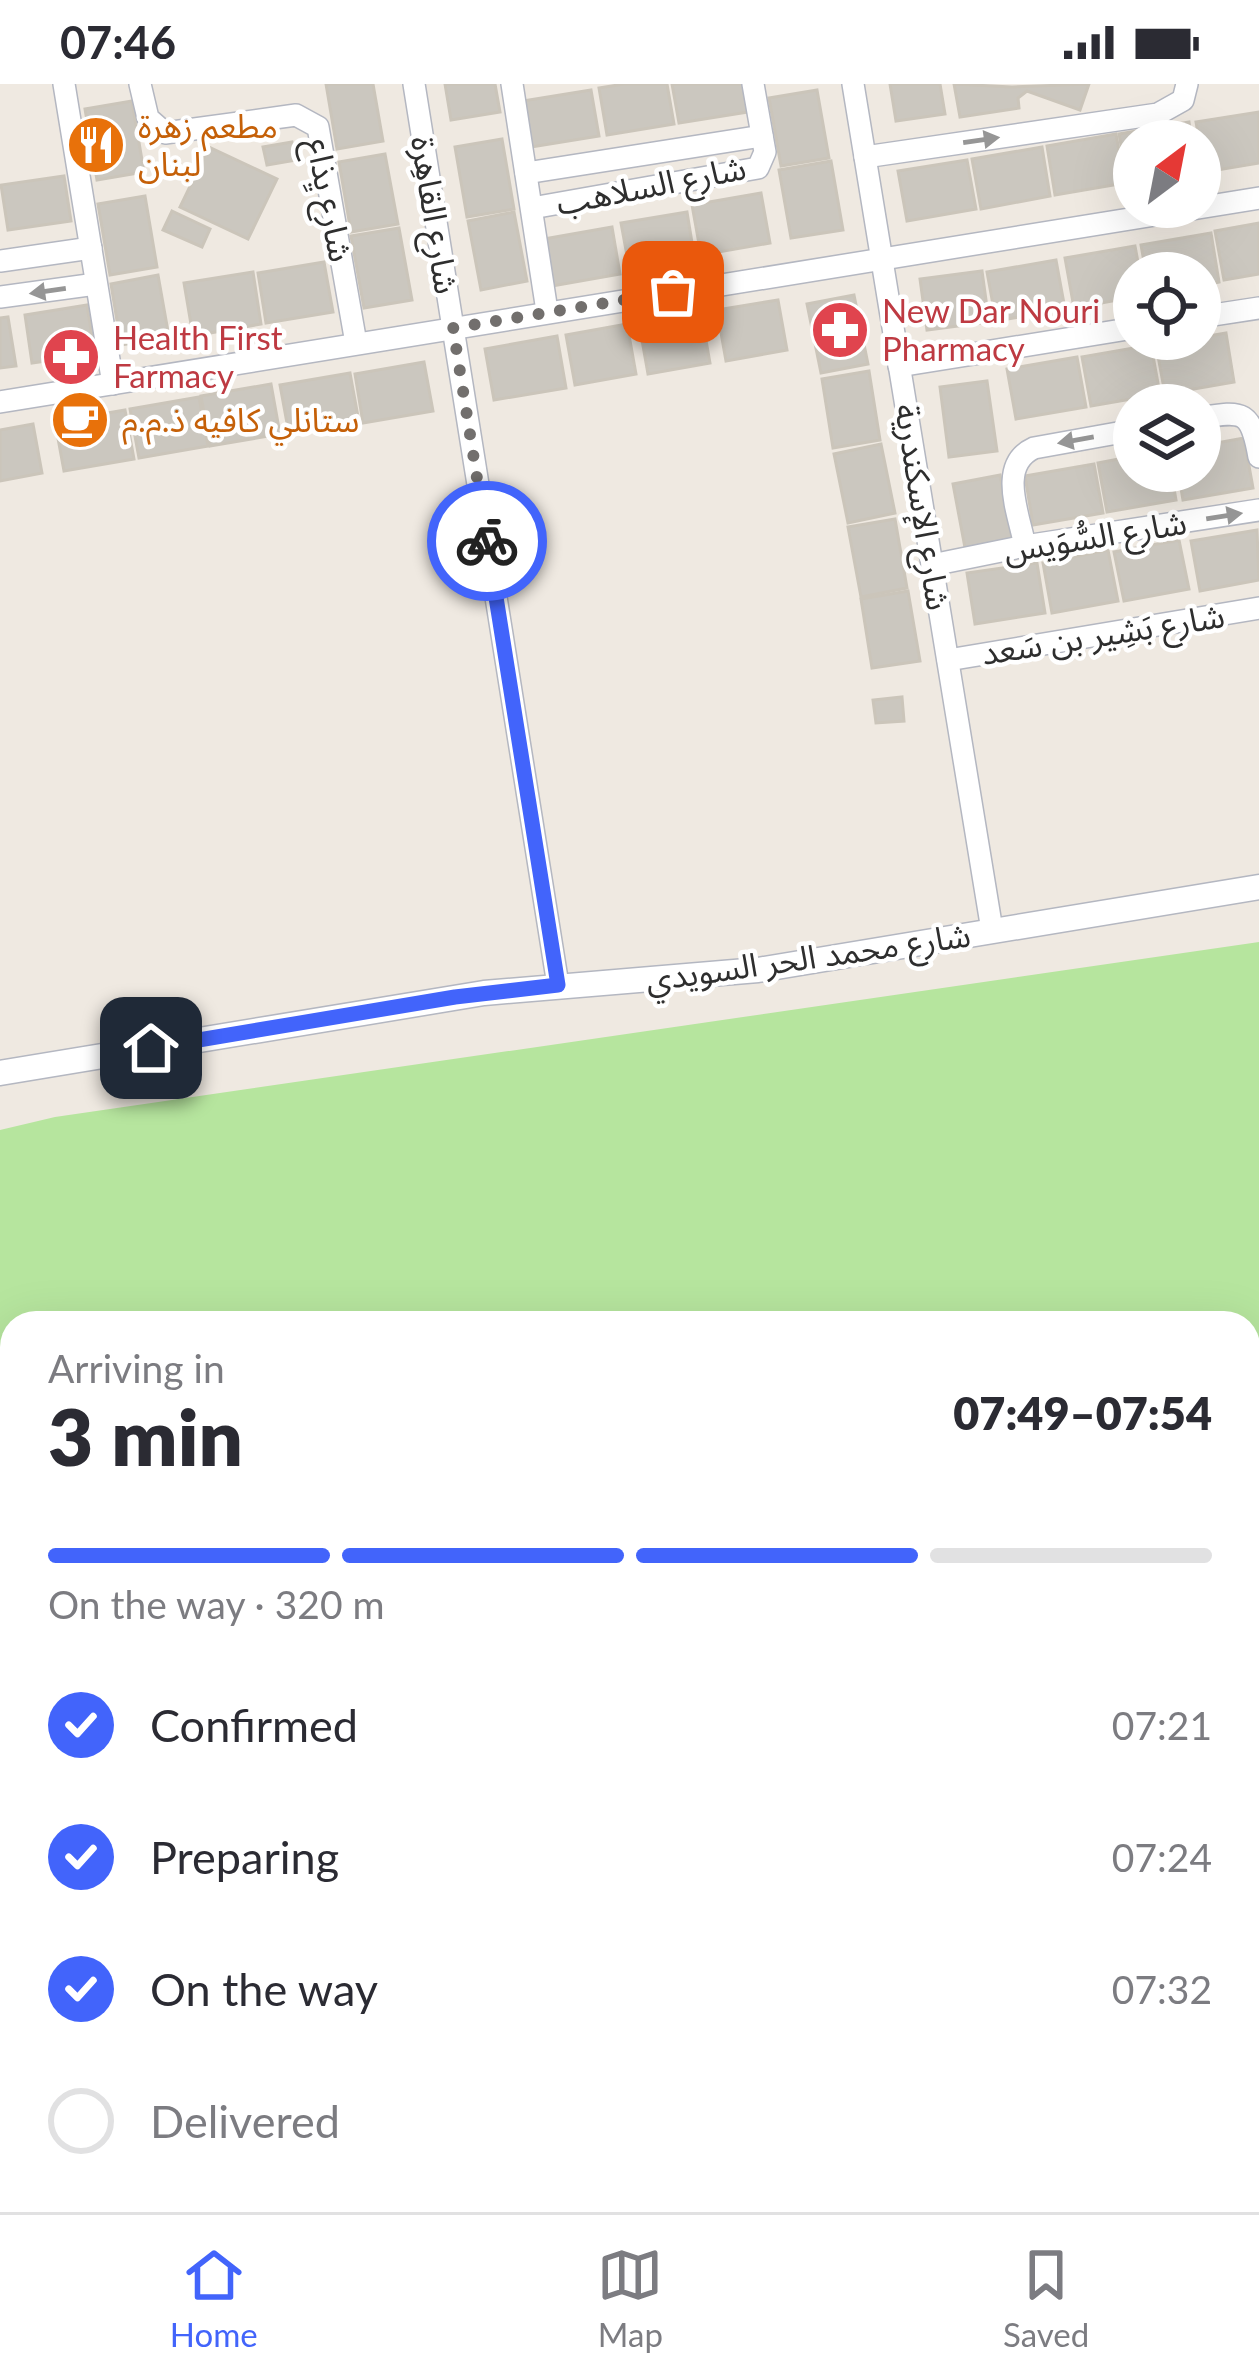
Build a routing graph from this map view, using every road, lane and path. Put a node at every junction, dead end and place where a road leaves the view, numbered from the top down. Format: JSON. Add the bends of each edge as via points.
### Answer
{"nodes":[{"id":1,"x":64,"y":84,"type":"edge"},
{"id":2,"x":140,"y":84,"type":"edge"},
{"id":3,"x":414,"y":84,"type":"edge"},
{"id":4,"x":512,"y":84,"type":"edge"},
{"id":5,"x":753,"y":84,"type":"edge"},
{"id":6,"x":853,"y":84,"type":"edge"},
{"id":7,"x":1187,"y":84,"type":"edge"},
{"id":8,"x":763,"y":141,"type":"junction"},
{"id":9,"x":865,"y":157,"type":"junction"},
{"id":10,"x":526,"y":173,"type":"junction"},
{"id":11,"x":1259,"y":198,"type":"edge"},
{"id":12,"x":532,"y":208,"type":"junction"},
{"id":13,"x":91,"y":248,"type":"junction"},
{"id":14,"x":882,"y":259,"type":"junction"},
{"id":15,"x":0,"y":261,"type":"edge"},
{"id":16,"x":96,"y":284,"type":"junction"},
{"id":17,"x":0,"y":297,"type":"edge"},
{"id":18,"x":1259,"y":308,"type":"edge"},
{"id":19,"x":547,"y":311,"type":"junction"},
{"id":20,"x":1221,"y":314,"type":"edge"},
{"id":21,"x":453,"y":328,"type":"junction"},
{"id":22,"x":1113,"y":331,"type":"edge"},
{"id":23,"x":356,"y":344,"type":"junction"},
{"id":24,"x":899,"y":365,"type":"junction"},
{"id":25,"x":112,"y":384,"type":"junction"},
{"id":26,"x":0,"y":402,"type":"edge"},
{"id":27,"x":1221,"y":415,"type":"edge"},
{"id":28,"x":1113,"y":434,"type":"edge"},
{"id":29,"x":1259,"y":458,"type":"edge"},
{"id":30,"x":1259,"y":511,"type":"edge"},
{"id":31,"x":1025,"y":546,"type":"junction"},
{"id":32,"x":932,"y":565,"type":"junction"},
{"id":33,"x":1259,"y":608,"type":"edge"},
{"id":34,"x":948,"y":660,"type":"junction"},
{"id":35,"x":1259,"y":887,"type":"edge"},
{"id":36,"x":992,"y":930,"type":"junction"},
{"id":37,"x":558,"y":985,"type":"junction"},
{"id":38,"x":0,"y":1073,"type":"edge"}],
"edges":[{"from":1,"to":13,"type":"street"},
{"from":2,"to":23,"type":"street","name":"شارع يِذاع","via":[[148,118],[165,134],[296,116],[318,127]]},
{"from":3,"to":21,"type":"street","name":"شارع القاهِرة"},
{"from":4,"to":10,"type":"street"},
{"from":5,"to":8,"type":"street","name":"شارع السلاهب"},
{"from":6,"to":9,"type":"street","name":"شارع الإسكندرية"},
{"from":9,"to":7,"type":"street","one_way":true,"via":[[1158,114],[1183,100]]},
{"from":8,"to":10,"type":"street"},
{"from":8,"to":12,"type":"street","name":"شارع السلاهب","via":[[762,163],[753,170]]},
{"from":9,"to":14,"type":"street","name":"شارع الإسكندرية"},
{"from":10,"to":12,"type":"street"},
{"from":11,"to":14,"type":"street"},
{"from":12,"to":19,"type":"street"},
{"from":13,"to":15,"type":"street"},
{"from":13,"to":16,"type":"street"},
{"from":14,"to":19,"type":"street"},
{"from":14,"to":24,"type":"street","name":"شارع الإسكندرية"},
{"from":16,"to":17,"type":"street","one_way":true},
{"from":16,"to":25,"type":"street"},
{"from":18,"to":20,"type":"street"},
{"from":19,"to":21,"type":"street"},
{"from":21,"to":23,"type":"street"},
{"from":21,"to":37,"type":"street","name":"شارع القاهِرة"},
{"from":22,"to":24,"type":"street"},
{"from":23,"to":25,"type":"street"},
{"from":24,"to":32,"type":"street","name":"شارع الإسكندرية"},
{"from":25,"to":26,"type":"street"},
{"from":27,"to":29,"type":"street","via":[[1245,417]]},
{"from":28,"to":31,"type":"street","one_way":true,"via":[[1020,456],[1013,482]]},
{"from":31,"to":30,"type":"street","name":"شارع السُّوَيس","one_way":true},
{"from":31,"to":32,"type":"street","name":"شارع السُّوَيس"},
{"from":32,"to":34,"type":"street","name":"شارع الإسكندرية"},
{"from":33,"to":34,"type":"street","name":"شارع بَشِير بن سَعد"},
{"from":34,"to":36,"type":"street","name":"شارع الإسكندرية"},
{"from":35,"to":36,"type":"street","name":"شارع محمد الحر السويدي"},
{"from":36,"to":37,"type":"street","name":"شارع محمد الحر السويدي","via":[[715,976]]},
{"from":37,"to":38,"type":"street","name":"شارع محمد الحر السويدي"}]}
